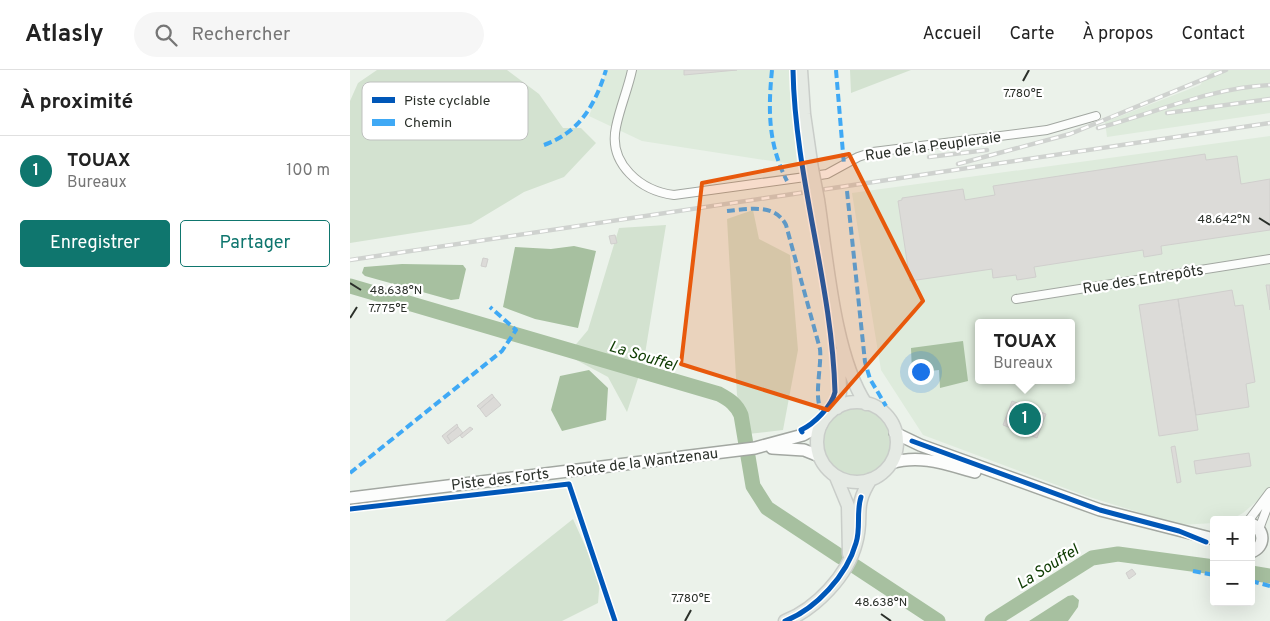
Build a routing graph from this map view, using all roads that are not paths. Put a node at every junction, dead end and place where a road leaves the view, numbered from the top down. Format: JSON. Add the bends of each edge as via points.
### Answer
{"nodes":[{"id":1,"x":632,"y":70,"type":"edge"},
{"id":2,"x":801,"y":70,"type":"edge"},
{"id":3,"x":1096,"y":116,"type":"dead end"},
{"id":4,"x":1270,"y":259,"type":"edge"},
{"id":5,"x":1016,"y":299,"type":"dead end"},
{"id":6,"x":838,"y":329,"type":"junction"},
{"id":7,"x":866,"y":404,"type":"junction"},
{"id":8,"x":837,"y":408,"type":"junction"},
{"id":9,"x":821,"y":425,"type":"junction"},
{"id":10,"x":895,"y":432,"type":"junction"},
{"id":11,"x":749,"y":448,"type":"junction"},
{"id":12,"x":819,"y":456,"type":"junction"},
{"id":13,"x":890,"y":463,"type":"junction"},
{"id":14,"x":836,"y":476,"type":"junction"},
{"id":15,"x":871,"y":480,"type":"junction"},
{"id":16,"x":1042,"y":489,"type":"junction"},
{"id":17,"x":1270,"y":492,"type":"edge"},
{"id":18,"x":350,"y":498,"type":"edge"},
{"id":19,"x":1270,"y":500,"type":"edge"},
{"id":20,"x":1252,"y":516,"type":"edge"},
{"id":21,"x":1261,"y":530,"type":"edge"},
{"id":22,"x":1179,"y":531,"type":"junction"},
{"id":23,"x":1210,"y":531,"type":"edge"},
{"id":24,"x":1210,"y":538,"type":"edge"},
{"id":25,"x":1260,"y":548,"type":"edge"},
{"id":26,"x":849,"y":558,"type":"junction"},
{"id":27,"x":785,"y":621,"type":"edge"}],
"edges":[{"from":1,"to":3,"type":"street","name":"Rue de la Peupleraie","via":[[616,127],[620,157],[632,177],[653,191],[674,195],[823,175],[873,152],[1047,130]]},
{"from":2,"to":6,"type":"main road","bridge":true,"via":[[804,114]]},
{"from":4,"to":5,"type":"street","name":"Rue des Entrepôts"},
{"from":6,"to":7,"type":"main road","via":[[851,378]]},
{"from":6,"to":8,"type":"main road","via":[[840,383]]},
{"from":7,"to":8,"type":"main road","via":[[846,404]]},
{"from":7,"to":10,"type":"main road","via":[[881,411]]},
{"from":8,"to":9,"type":"main road"},
{"from":9,"to":11,"type":"main road","name":"Route de la Wantzenau","via":[[803,435]]},
{"from":9,"to":12,"type":"main road","via":[[817,446]]},
{"from":10,"to":13,"type":"main road","via":[[896,448]]},
{"from":10,"to":16,"type":"main road","via":[[920,445]]},
{"from":11,"to":12,"type":"main road","name":"Route de la Wantzenau","via":[[793,448]]},
{"from":11,"to":18,"type":"main road","name":"Route de la Wantzenau"},
{"from":12,"to":14,"type":"main road"},
{"from":13,"to":15,"type":"main road"},
{"from":13,"to":16,"type":"main road","via":[[910,458],[926,459]]},
{"from":14,"to":15,"type":"main road","via":[[853,482]]},
{"from":14,"to":26,"type":"main road","via":[[848,506]]},
{"from":15,"to":26,"type":"main road","via":[[859,502],[856,543]]},
{"from":16,"to":22,"type":"main road","via":[[1100,510]]},
{"from":17,"to":20,"type":"street"},
{"from":19,"to":21,"type":"street"},
{"from":21,"to":25,"type":"main road"},
{"from":22,"to":23,"type":"main road"},
{"from":22,"to":24,"type":"main road"},
{"from":26,"to":27,"type":"main road","via":[[841,574],[817,601]]}]}
